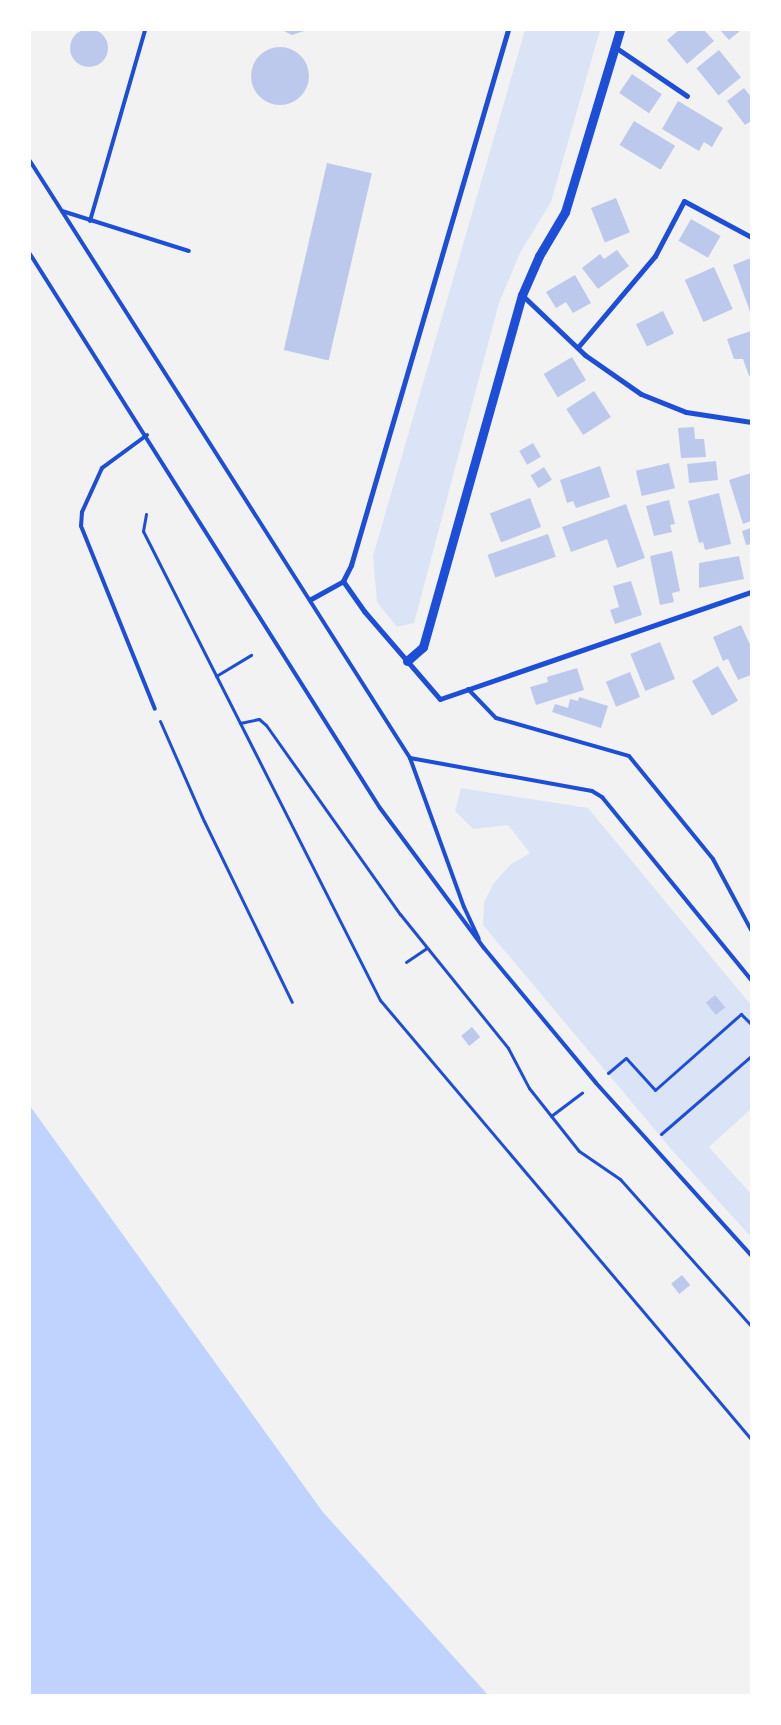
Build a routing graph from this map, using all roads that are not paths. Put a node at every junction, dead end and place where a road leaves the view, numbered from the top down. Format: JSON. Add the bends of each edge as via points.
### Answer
{"nodes":[{"id":1,"x":145,"y":30,"type":"edge"},
{"id":2,"x":508,"y":30,"type":"edge"},
{"id":3,"x":620,"y":30,"type":"edge"},
{"id":4,"x":615,"y":47,"type":"junction"},
{"id":5,"x":687,"y":96,"type":"dead end"},
{"id":6,"x":30,"y":161,"type":"edge"},
{"id":7,"x":62,"y":211,"type":"junction"},
{"id":8,"x":90,"y":222,"type":"junction"},
{"id":9,"x":751,"y":237,"type":"edge"},
{"id":10,"x":189,"y":251,"type":"dead end"},
{"id":11,"x":30,"y":254,"type":"edge"},
{"id":12,"x":522,"y":295,"type":"junction"},
{"id":13,"x":578,"y":348,"type":"junction"},
{"id":14,"x":751,"y":422,"type":"edge"},
{"id":15,"x":147,"y":435,"type":"junction"},
{"id":16,"x":343,"y":581,"type":"junction"},
{"id":17,"x":751,"y":592,"type":"edge"},
{"id":18,"x":311,"y":599,"type":"junction"},
{"id":19,"x":407,"y":661,"type":"junction"},
{"id":20,"x":468,"y":689,"type":"junction"},
{"id":21,"x":155,"y":709,"type":"road end"},
{"id":22,"x":410,"y":758,"type":"junction"},
{"id":23,"x":751,"y":930,"type":"edge"},
{"id":24,"x":484,"y":948,"type":"junction"},
{"id":25,"x":751,"y":980,"type":"edge"},
{"id":26,"x":751,"y":1255,"type":"edge"}],
"edges":[{"from":1,"to":8,"type":"lane"},
{"from":2,"to":16,"type":"street","via":[[351,565]]},
{"from":3,"to":4,"type":"street"},
{"from":4,"to":5,"type":"street"},
{"from":4,"to":12,"type":"street","via":[[565,212],[539,256]]},
{"from":6,"to":7,"type":"lane"},
{"from":7,"to":8,"type":"lane"},
{"from":7,"to":18,"type":"lane"},
{"from":8,"to":10,"type":"lane"},
{"from":9,"to":13,"type":"street","via":[[684,201],[655,256]]},
{"from":11,"to":15,"type":"lane"},
{"from":12,"to":13,"type":"street"},
{"from":12,"to":19,"type":"street","via":[[423,647]]},
{"from":13,"to":14,"type":"street","via":[[641,394],[686,412]]},
{"from":15,"to":21,"type":"lane","via":[[102,468],[82,512],[82,526]]},
{"from":15,"to":24,"type":"lane","via":[[380,808]]},
{"from":16,"to":18,"type":"street"},
{"from":16,"to":19,"type":"street"},
{"from":17,"to":20,"type":"street"},
{"from":18,"to":22,"type":"lane"},
{"from":19,"to":20,"type":"street","via":[[440,700]]},
{"from":20,"to":23,"type":"lane","via":[[496,718],[629,756],[713,859]]},
{"from":22,"to":24,"type":"lane","via":[[464,907]]},
{"from":22,"to":25,"type":"lane","via":[[592,790],[602,797]]},
{"from":24,"to":26,"type":"lane","via":[[650,1144]]}]}
